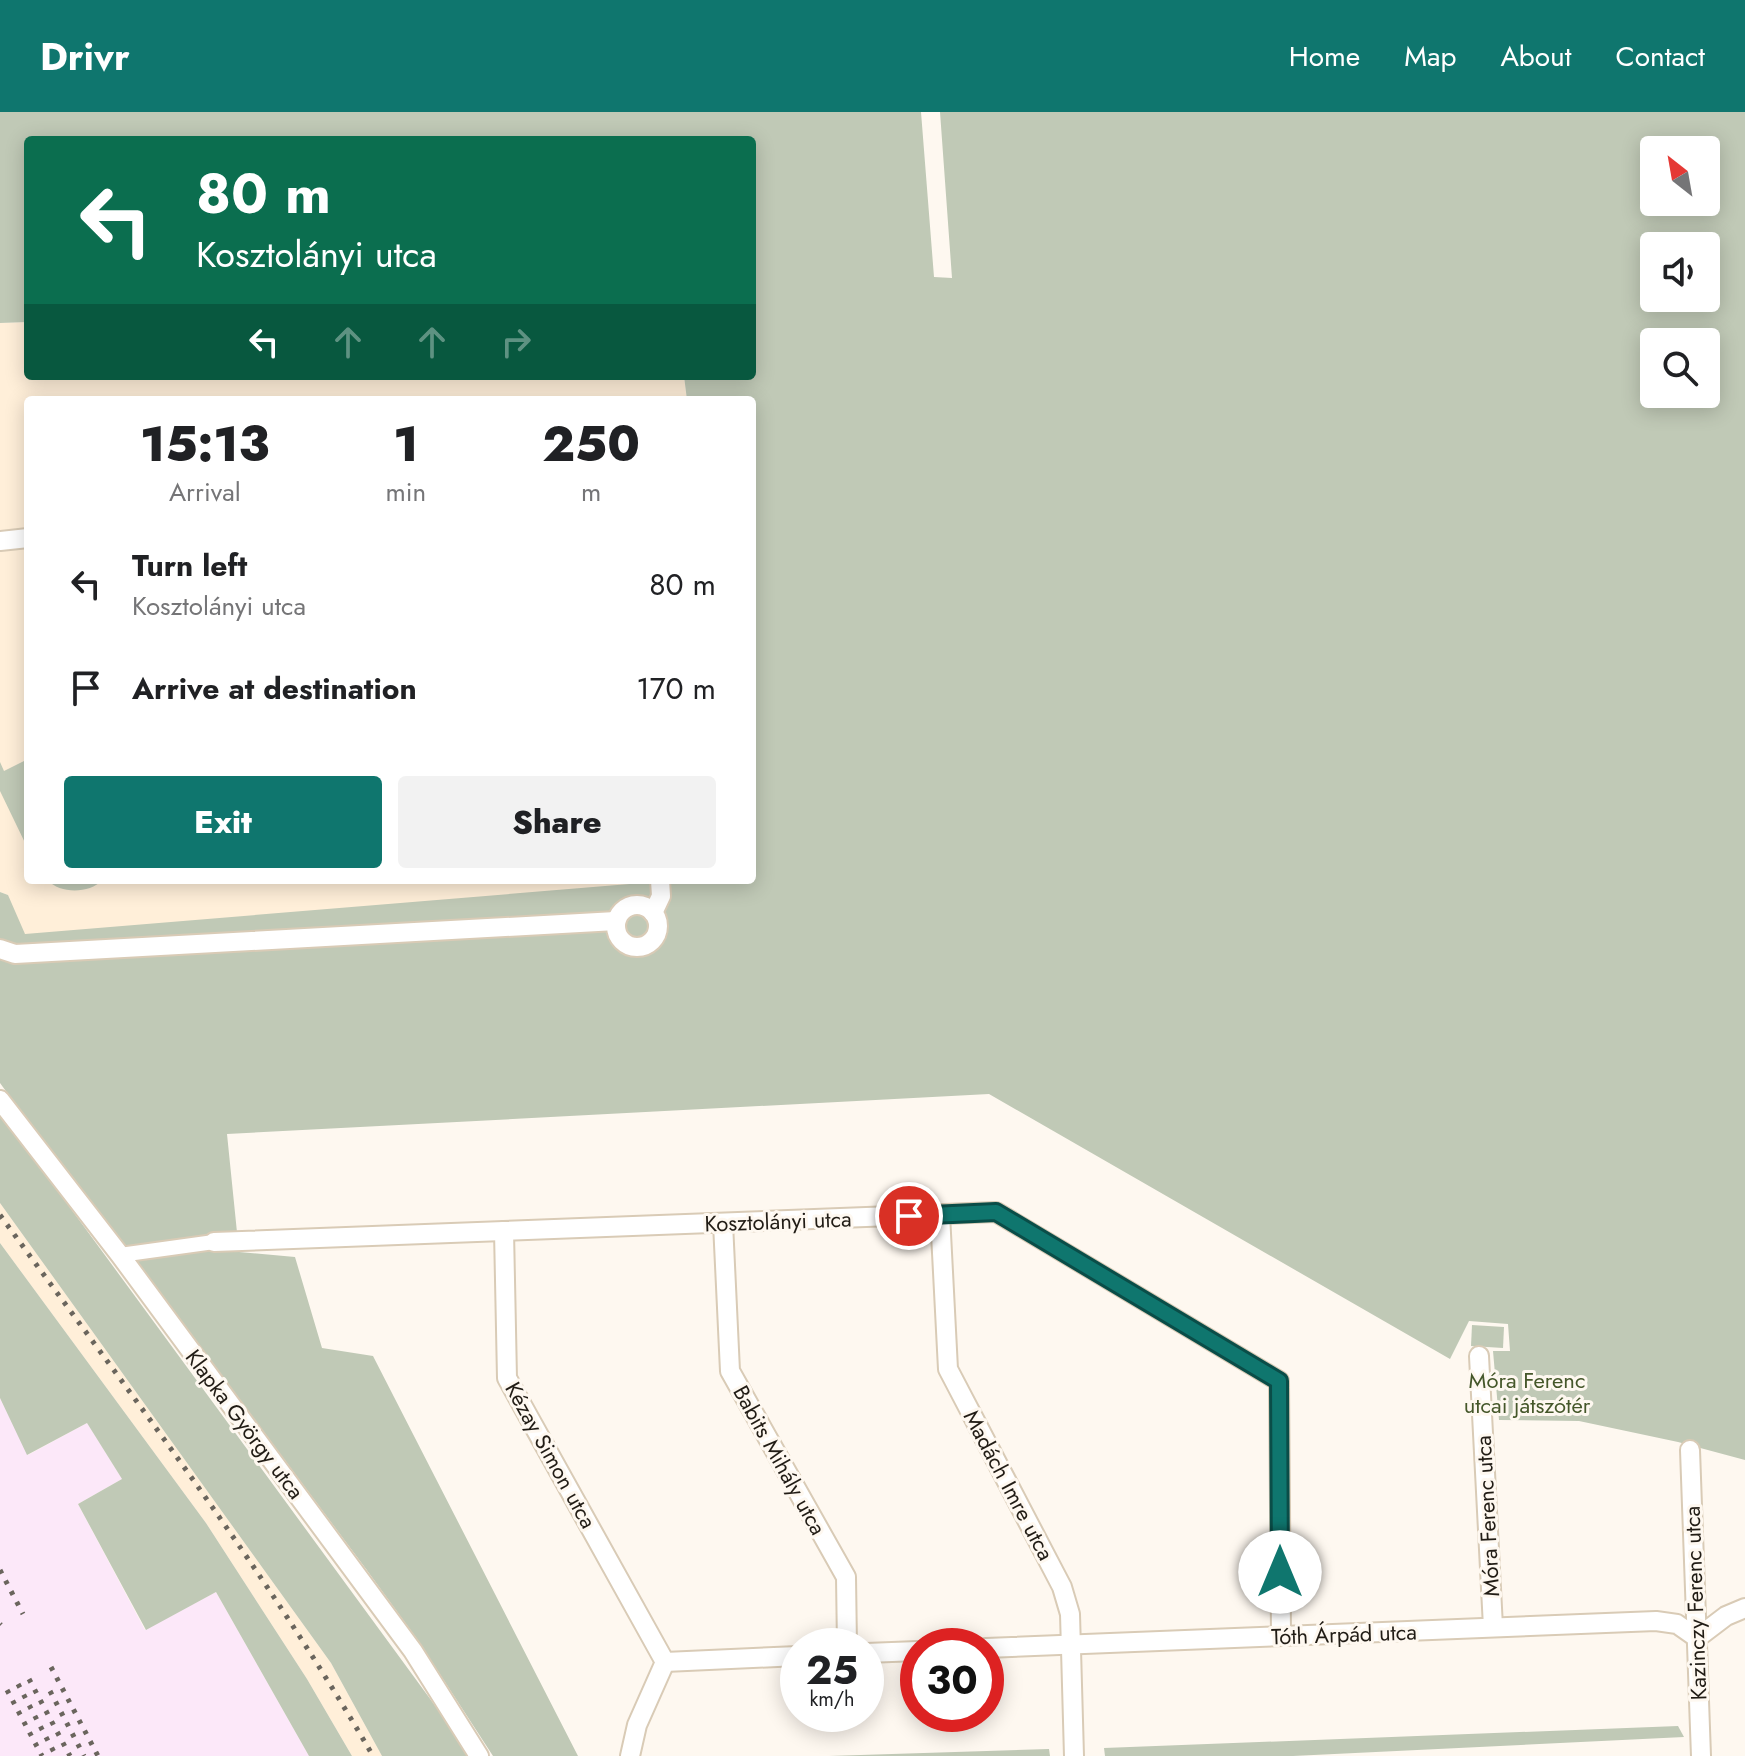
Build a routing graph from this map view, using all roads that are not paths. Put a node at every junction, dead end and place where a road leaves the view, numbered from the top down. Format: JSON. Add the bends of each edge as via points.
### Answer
{"nodes":[{"id":1,"x":24,"y":538,"type":"edge"},
{"id":2,"x":0,"y":541,"type":"edge"},
{"id":3,"x":660,"y":884,"type":"edge"},
{"id":4,"x":653,"y":913,"type":"junction"},
{"id":5,"x":616,"y":921,"type":"junction"},
{"id":6,"x":5,"y":955,"type":"edge"},
{"id":7,"x":0,"y":1100,"type":"edge"},
{"id":8,"x":940,"y":1214,"type":"junction"},
{"id":9,"x":723,"y":1223,"type":"junction"},
{"id":10,"x":504,"y":1231,"type":"junction"},
{"id":11,"x":214,"y":1242,"type":"joint"},
{"id":12,"x":120,"y":1255,"type":"junction"},
{"id":13,"x":1479,"y":1356,"type":"dead end"},
{"id":14,"x":1690,"y":1450,"type":"dead end"},
{"id":15,"x":1745,"y":1608,"type":"edge"},
{"id":16,"x":1493,"y":1627,"type":"junction"},
{"id":17,"x":847,"y":1628,"type":"edge"},
{"id":18,"x":1281,"y":1636,"type":"junction"},
{"id":19,"x":1697,"y":1638,"type":"junction"},
{"id":20,"x":1070,"y":1645,"type":"junction"},
{"id":21,"x":1004,"y":1647,"type":"edge"},
{"id":22,"x":780,"y":1657,"type":"edge"},
{"id":23,"x":665,"y":1662,"type":"junction"},
{"id":24,"x":479,"y":1756,"type":"edge"},
{"id":25,"x":630,"y":1756,"type":"edge"},
{"id":26,"x":1074,"y":1756,"type":"edge"},
{"id":27,"x":1701,"y":1756,"type":"edge"}],
"edges":[{"from":1,"to":2,"type":"street"},
{"from":3,"to":4,"type":"street"},
{"from":4,"to":5,"type":"street","via":[[636,905],[623,910]]},
{"from":4,"to":5,"type":"street","via":[[656,933],[641,946],[622,941]]},
{"from":5,"to":6,"type":"street"},
{"from":7,"to":12,"type":"street","name":"Klapka György utca"},
{"from":8,"to":9,"type":"street","name":"Kosztolányi utca"},
{"from":8,"to":18,"type":"street","name":"Kosztolányi utca","via":[[996,1212],[1279,1381]]},
{"from":8,"to":20,"type":"street","name":"Madách Imre utca","via":[[948,1369],[1062,1587],[1070,1614]]},
{"from":9,"to":10,"type":"street","name":"Kosztolányi utca"},
{"from":9,"to":17,"type":"street","name":"Babits Mihály utca","via":[[730,1371],[846,1577]]},
{"from":10,"to":11,"type":"street","name":"Kosztolányi utca"},
{"from":10,"to":23,"type":"street","name":"Kézay Simon utca","via":[[507,1378]]},
{"from":11,"to":12,"type":"street","name":"Kosztolányi utca"},
{"from":12,"to":24,"type":"street","name":"Klapka György utca","via":[[413,1651]]},
{"from":13,"to":16,"type":"street","name":"Móra Ferenc utca"},
{"from":14,"to":19,"type":"street","name":"Kazinczy Ferenc utca"},
{"from":15,"to":19,"type":"street"},
{"from":16,"to":18,"type":"street","name":"Tóth Árpád utca"},
{"from":16,"to":19,"type":"street","name":"Tóth Árpád utca","via":[[1656,1621],[1677,1624]]},
{"from":18,"to":20,"type":"street","name":"Tóth Árpád utca"},
{"from":19,"to":27,"type":"street","name":"Kazinczy Ferenc utca"},
{"from":20,"to":21,"type":"street","name":"Tóth Árpád utca"},
{"from":20,"to":26,"type":"street","name":"Madách Imre utca"},
{"from":22,"to":23,"type":"street"},
{"from":23,"to":25,"type":"street","via":[[637,1725]]}]}
